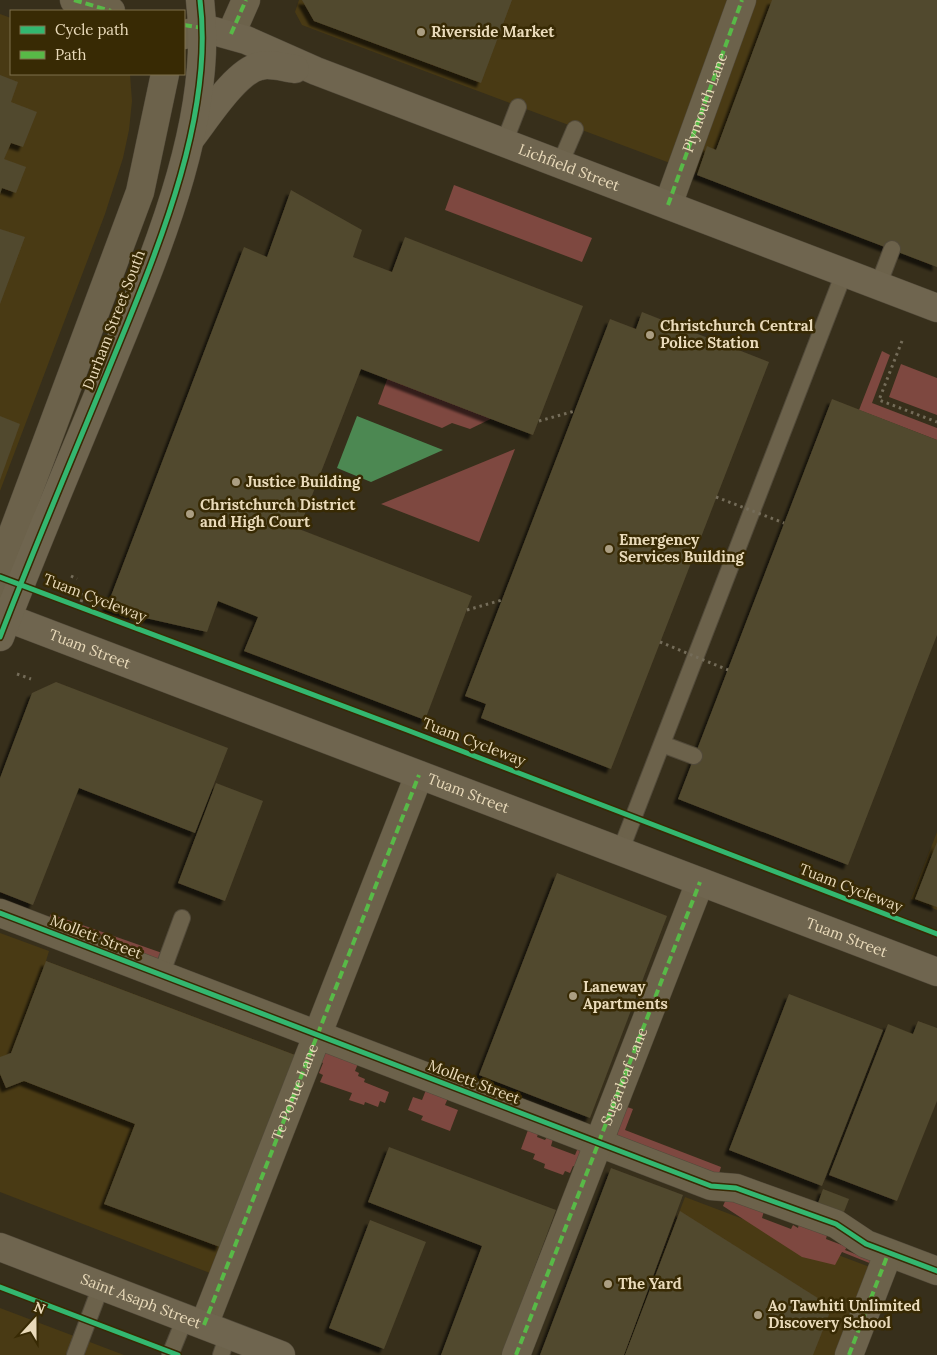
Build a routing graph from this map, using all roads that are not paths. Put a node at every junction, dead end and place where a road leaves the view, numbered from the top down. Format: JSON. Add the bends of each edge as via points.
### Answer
{"nodes":[{"id":1,"x":74,"y":0,"type":"edge"},
{"id":2,"x":200,"y":0,"type":"edge"},
{"id":3,"x":246,"y":0,"type":"edge"},
{"id":4,"x":742,"y":0,"type":"edge"},
{"id":5,"x":108,"y":10,"type":"edge"},
{"id":6,"x":190,"y":29,"type":"edge"},
{"id":7,"x":231,"y":34,"type":"junction"},
{"id":8,"x":316,"y":71,"type":"junction"},
{"id":9,"x":165,"y":75,"type":"edge"},
{"id":10,"x":518,"y":107,"type":"dead end"},
{"id":11,"x":575,"y":129,"type":"dead end"},
{"id":12,"x":188,"y":141,"type":"junction"},
{"id":13,"x":504,"y":143,"type":"junction"},
{"id":14,"x":560,"y":164,"type":"junction"},
{"id":15,"x":668,"y":205,"type":"junction"},
{"id":16,"x":892,"y":249,"type":"dead end"},
{"id":17,"x":844,"y":272,"type":"junction"},
{"id":18,"x":878,"y":286,"type":"junction"},
{"id":19,"x":937,"y":308,"type":"edge"},
{"id":20,"x":3,"y":623,"type":"edge"},
{"id":21,"x":662,"y":744,"type":"junction"},
{"id":22,"x":694,"y":756,"type":"dead end"},
{"id":23,"x":419,"y":775,"type":"junction"},
{"id":24,"x":620,"y":852,"type":"junction"},
{"id":25,"x":700,"y":882,"type":"junction"},
{"id":26,"x":0,"y":913,"type":"edge"},
{"id":27,"x":182,"y":918,"type":"dead end"},
{"id":28,"x":937,"y":972,"type":"edge"},
{"id":29,"x":161,"y":975,"type":"junction"},
{"id":30,"x":317,"y":1035,"type":"junction"},
{"id":31,"x":598,"y":1143,"type":"junction"},
{"id":32,"x":0,"y":1248,"type":"edge"},
{"id":33,"x":888,"y":1254,"type":"junction"},
{"id":34,"x":937,"y":1271,"type":"edge"},
{"id":35,"x":101,"y":1286,"type":"junction"},
{"id":36,"x":209,"y":1333,"type":"edge"},
{"id":37,"x":75,"y":1355,"type":"edge"},
{"id":38,"x":170,"y":1355,"type":"edge"},
{"id":39,"x":281,"y":1355,"type":"edge"},
{"id":40,"x":516,"y":1355,"type":"edge"},
{"id":41,"x":849,"y":1355,"type":"edge"}],
"edges":[{"from":1,"to":5,"type":"street"},
{"from":2,"to":6,"type":"main road","name":"Durham Street South"},
{"from":3,"to":7,"type":"street"},
{"from":4,"to":15,"type":"street","name":"Plymouth Lane"},
{"from":6,"to":7,"type":"main road","name":"Lichfield Street"},
{"from":6,"to":12,"type":"main road","name":"Durham Street South","via":[[199,79]]},
{"from":7,"to":8,"type":"main road","name":"Lichfield Street"},
{"from":8,"to":12,"type":"main road","via":[[262,65],[248,72]]},
{"from":8,"to":13,"type":"main road","name":"Lichfield Street"},
{"from":9,"to":20,"type":"street","name":"Durham Street South","via":[[140,192],[6,551]]},
{"from":10,"to":13,"type":"lane"},
{"from":11,"to":14,"type":"lane"},
{"from":12,"to":20,"type":"main road","name":"Durham Street South","via":[[174,196],[134,309]]},
{"from":13,"to":14,"type":"main road","name":"Lichfield Street"},
{"from":14,"to":15,"type":"main road","name":"Lichfield Street"},
{"from":15,"to":17,"type":"main road","name":"Lichfield Street"},
{"from":16,"to":18,"type":"lane"},
{"from":17,"to":18,"type":"main road","name":"Lichfield Street"},
{"from":17,"to":21,"type":"lane"},
{"from":18,"to":19,"type":"main road","name":"Lichfield Street"},
{"from":20,"to":23,"type":"main road","name":"Tuam Street"},
{"from":21,"to":22,"type":"lane"},
{"from":21,"to":24,"type":"lane"},
{"from":23,"to":24,"type":"main road","name":"Tuam Street"},
{"from":23,"to":30,"type":"street","name":"Te Pohue Lane"},
{"from":24,"to":25,"type":"main road","name":"Tuam Street"},
{"from":25,"to":28,"type":"main road","name":"Tuam Street"},
{"from":25,"to":31,"type":"street","name":"Sugarloaf Lane"},
{"from":26,"to":29,"type":"street","name":"Mollett Street"},
{"from":27,"to":29,"type":"lane"},
{"from":29,"to":30,"type":"street","name":"Mollett Street"},
{"from":30,"to":31,"type":"street","name":"Mollett Street"},
{"from":30,"to":36,"type":"street","name":"Te Pohue Lane"},
{"from":31,"to":33,"type":"street","name":"Mollett Street","via":[[711,1186],[736,1188],[836,1224]]},
{"from":31,"to":40,"type":"street","name":"Sugarloaf Lane"},
{"from":32,"to":35,"type":"main road","name":"Saint Asaph Street"},
{"from":33,"to":34,"type":"street","name":"Mollett Street"},
{"from":33,"to":41,"type":"street"},
{"from":35,"to":36,"type":"main road","name":"Saint Asaph Street"},
{"from":35,"to":37,"type":"lane"},
{"from":36,"to":38,"type":"lane"},
{"from":36,"to":39,"type":"main road","name":"Saint Asaph Street"}]}
